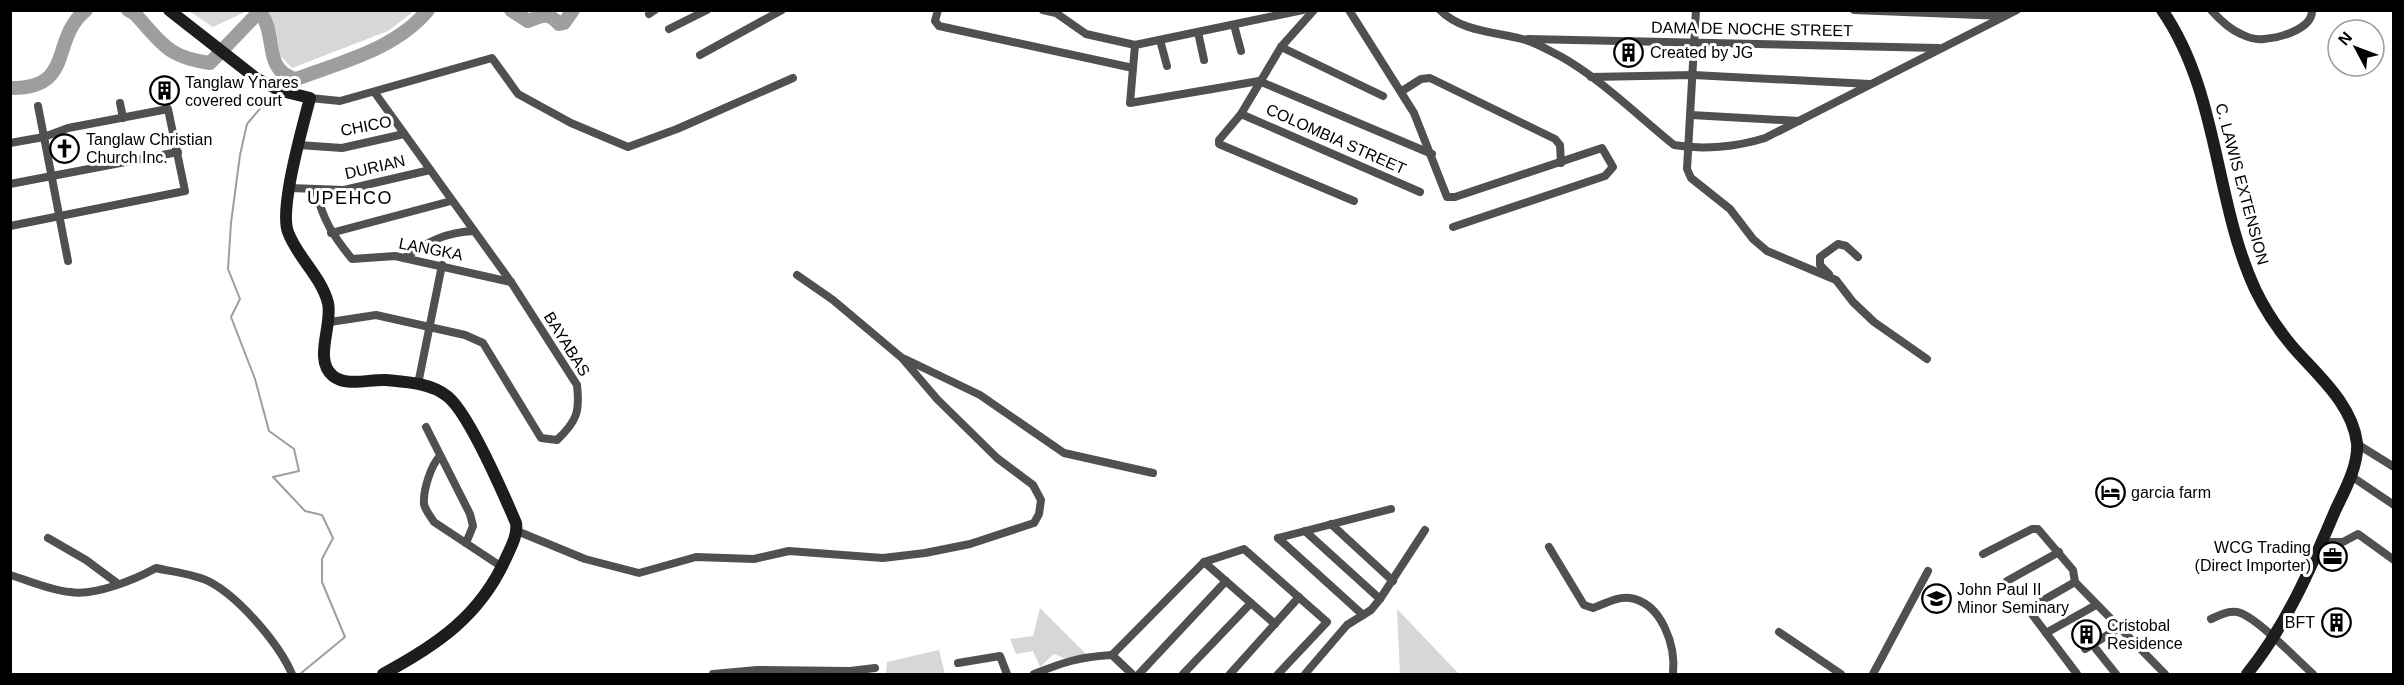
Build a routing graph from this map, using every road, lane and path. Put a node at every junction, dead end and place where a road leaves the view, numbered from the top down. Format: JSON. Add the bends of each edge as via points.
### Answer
{"nodes":[{"id":1,"x":170,"y":10,"type":"edge"},
{"id":2,"x":707,"y":10,"type":"edge"},
{"id":3,"x":782,"y":10,"type":"edge"},
{"id":4,"x":938,"y":10,"type":"edge"},
{"id":5,"x":1043,"y":10,"type":"edge"},
{"id":6,"x":1304,"y":10,"type":"edge"},
{"id":7,"x":1314,"y":10,"type":"edge"},
{"id":8,"x":1349,"y":10,"type":"edge"},
{"id":9,"x":1440,"y":10,"type":"edge"},
{"id":10,"x":1696,"y":10,"type":"edge"},
{"id":11,"x":1854,"y":10,"type":"edge"},
{"id":12,"x":2017,"y":10,"type":"edge"},
{"id":13,"x":2162,"y":10,"type":"edge"},
{"id":14,"x":2211,"y":10,"type":"edge"},
{"id":15,"x":2312,"y":10,"type":"edge"},
{"id":16,"x":2007,"y":16,"type":"junction"},
{"id":17,"x":1234,"y":25,"type":"junction"},
{"id":18,"x":669,"y":29,"type":"dead end"},
{"id":19,"x":1198,"y":32,"type":"junction"},
{"id":20,"x":1524,"y":39,"type":"junction"},
{"id":21,"x":1160,"y":40,"type":"junction"},
{"id":22,"x":1695,"y":42,"type":"junction"},
{"id":23,"x":1135,"y":45,"type":"junction"},
{"id":24,"x":1281,"y":47,"type":"junction"},
{"id":25,"x":1942,"y":49,"type":"junction"},
{"id":26,"x":1240,"y":51,"type":"dead end"},
{"id":27,"x":700,"y":55,"type":"dead end"},
{"id":28,"x":1204,"y":60,"type":"dead end"},
{"id":29,"x":1167,"y":66,"type":"dead end"},
{"id":30,"x":1133,"y":68,"type":"junction"},
{"id":31,"x":1693,"y":75,"type":"junction"},
{"id":32,"x":1591,"y":77,"type":"junction"},
{"id":33,"x":793,"y":78,"type":"dead end"},
{"id":34,"x":1259,"y":81,"type":"junction"},
{"id":35,"x":1870,"y":84,"type":"junction"},
{"id":36,"x":1402,"y":91,"type":"junction"},
{"id":37,"x":375,"y":93,"type":"junction"},
{"id":38,"x":1383,"y":96,"type":"dead end"},
{"id":39,"x":310,"y":98,"type":"junction"},
{"id":40,"x":120,"y":103,"type":"dead end"},
{"id":41,"x":38,"y":106,"type":"dead end"},
{"id":42,"x":1241,"y":114,"type":"junction"},
{"id":43,"x":1691,"y":115,"type":"junction"},
{"id":44,"x":123,"y":118,"type":"junction"},
{"id":45,"x":1802,"y":121,"type":"junction"},
{"id":46,"x":404,"y":134,"type":"junction"},
{"id":47,"x":44,"y":137,"type":"junction"},
{"id":48,"x":10,"y":143,"type":"edge"},
{"id":49,"x":299,"y":145,"type":"junction"},
{"id":50,"x":1690,"y":148,"type":"junction"},
{"id":51,"x":178,"y":152,"type":"junction"},
{"id":52,"x":1432,"y":154,"type":"junction"},
{"id":53,"x":1561,"y":163,"type":"junction"},
{"id":54,"x":430,"y":170,"type":"junction"},
{"id":55,"x":53,"y":175,"type":"junction"},
{"id":56,"x":10,"y":184,"type":"edge"},
{"id":57,"x":290,"y":188,"type":"junction"},
{"id":58,"x":316,"y":190,"type":"junction"},
{"id":59,"x":1420,"y":192,"type":"dead end"},
{"id":60,"x":451,"y":201,"type":"junction"},
{"id":61,"x":1354,"y":201,"type":"dead end"},
{"id":62,"x":60,"y":216,"type":"junction"},
{"id":63,"x":10,"y":226,"type":"edge"},
{"id":64,"x":1453,"y":227,"type":"dead end"},
{"id":65,"x":474,"y":231,"type":"junction"},
{"id":66,"x":331,"y":233,"type":"junction"},
{"id":67,"x":1858,"y":257,"type":"dead end"},
{"id":68,"x":404,"y":258,"type":"junction"},
{"id":69,"x":68,"y":261,"type":"dead end"},
{"id":70,"x":442,"y":265,"type":"junction"},
{"id":71,"x":797,"y":275,"type":"dead end"},
{"id":72,"x":1836,"y":280,"type":"junction"},
{"id":73,"x":511,"y":282,"type":"junction"},
{"id":74,"x":330,"y":322,"type":"junction"},
{"id":75,"x":429,"y":327,"type":"junction"},
{"id":76,"x":902,"y":358,"type":"junction"},
{"id":77,"x":1927,"y":359,"type":"dead end"},
{"id":78,"x":418,"y":384,"type":"junction"},
{"id":79,"x":426,"y":426,"type":"dead end"},
{"id":80,"x":2357,"y":444,"type":"junction"},
{"id":81,"x":440,"y":456,"type":"junction"},
{"id":82,"x":2394,"y":467,"type":"edge"},
{"id":83,"x":1153,"y":473,"type":"dead end"},
{"id":84,"x":2351,"y":476,"type":"junction"},
{"id":85,"x":2394,"y":505,"type":"edge"},
{"id":86,"x":1391,"y":509,"type":"dead end"},
{"id":87,"x":1330,"y":524,"type":"junction"},
{"id":88,"x":1425,"y":530,"type":"dead end"},
{"id":89,"x":517,"y":531,"type":"junction"},
{"id":90,"x":1305,"y":531,"type":"junction"},
{"id":91,"x":48,"y":538,"type":"dead end"},
{"id":92,"x":2322,"y":542,"type":"junction"},
{"id":93,"x":466,"y":543,"type":"junction"},
{"id":94,"x":1549,"y":546,"type":"dead end"},
{"id":95,"x":2059,"y":552,"type":"junction"},
{"id":96,"x":1983,"y":554,"type":"dead end"},
{"id":97,"x":2394,"y":560,"type":"edge"},
{"id":98,"x":1204,"y":562,"type":"junction"},
{"id":99,"x":502,"y":567,"type":"junction"},
{"id":100,"x":1928,"y":571,"type":"dead end"},
{"id":101,"x":10,"y":575,"type":"edge"},
{"id":102,"x":1393,"y":580,"type":"junction"},
{"id":103,"x":1226,"y":581,"type":"junction"},
{"id":104,"x":2007,"y":581,"type":"dead end"},
{"id":105,"x":2075,"y":582,"type":"junction"},
{"id":106,"x":117,"y":583,"type":"junction"},
{"id":107,"x":1299,"y":597,"type":"junction"},
{"id":108,"x":1380,"y":599,"type":"junction"},
{"id":109,"x":1251,"y":603,"type":"junction"},
{"id":110,"x":2096,"y":605,"type":"junction"},
{"id":111,"x":1362,"y":615,"type":"junction"},
{"id":112,"x":2211,"y":619,"type":"dead end"},
{"id":113,"x":1275,"y":624,"type":"junction"},
{"id":114,"x":2119,"y":628,"type":"junction"},
{"id":115,"x":1779,"y":632,"type":"dead end"},
{"id":116,"x":2046,"y":633,"type":"junction"},
{"id":117,"x":2273,"y":636,"type":"junction"},
{"id":118,"x":1112,"y":655,"type":"junction"},
{"id":119,"x":958,"y":663,"type":"dead end"},
{"id":120,"x":1055,"y":664,"type":"junction"},
{"id":121,"x":875,"y":668,"type":"dead end"},
{"id":122,"x":757,"y":672,"type":"edge"},
{"id":123,"x":850,"y":673,"type":"edge"},
{"id":124,"x":717,"y":674,"type":"edge"},
{"id":125,"x":292,"y":675,"type":"edge"},
{"id":126,"x":382,"y":675,"type":"edge"},
{"id":127,"x":1007,"y":675,"type":"edge"},
{"id":128,"x":1034,"y":675,"type":"edge"},
{"id":129,"x":1059,"y":675,"type":"edge"},
{"id":130,"x":1132,"y":675,"type":"edge"},
{"id":131,"x":1139,"y":675,"type":"edge"},
{"id":132,"x":1183,"y":675,"type":"edge"},
{"id":133,"x":1230,"y":675,"type":"edge"},
{"id":134,"x":1278,"y":675,"type":"edge"},
{"id":135,"x":1305,"y":675,"type":"edge"},
{"id":136,"x":1673,"y":675,"type":"edge"},
{"id":137,"x":1842,"y":675,"type":"edge"},
{"id":138,"x":1873,"y":675,"type":"edge"},
{"id":139,"x":2077,"y":675,"type":"edge"},
{"id":140,"x":2116,"y":675,"type":"edge"},
{"id":141,"x":2165,"y":675,"type":"edge"},
{"id":142,"x":2247,"y":675,"type":"edge"},
{"id":143,"x":2313,"y":675,"type":"edge"}],
"edges":[{"from":1,"to":39,"type":"street","via":[[257,79]]},
{"from":2,"to":18,"type":"street"},
{"from":3,"to":27,"type":"street"},
{"from":4,"to":30,"type":"street","via":[[935,21],[939,26]]},
{"from":5,"to":23,"type":"street","via":[[1056,13],[1086,34]]},
{"from":6,"to":17,"type":"street"},
{"from":7,"to":24,"type":"street"},
{"from":8,"to":36,"type":"street"},
{"from":9,"to":20,"type":"street","via":[[1463,25]]},
{"from":10,"to":22,"type":"street"},
{"from":11,"to":16,"type":"street"},
{"from":12,"to":16,"type":"street"},
{"from":13,"to":80,"type":"street","name":"C. LAWIS EXTENSION","via":[[2185,49],[2199,89],[2242,259],[2251,280],[2270,318],[2347,413]]},
{"from":14,"to":15,"type":"street","via":[[2239,33],[2263,39],[2307,26]]},
{"from":16,"to":25,"type":"street"},
{"from":17,"to":19,"type":"street"},
{"from":17,"to":26,"type":"street"},
{"from":19,"to":21,"type":"street"},
{"from":19,"to":28,"type":"street"},
{"from":20,"to":22,"type":"street","name":"DAMA DE NOCHE STREET"},
{"from":20,"to":32,"type":"street","via":[[1562,57]]},
{"from":21,"to":23,"type":"street"},
{"from":21,"to":29,"type":"street"},
{"from":22,"to":25,"type":"street","name":"DAMA DE NOCHE STREET"},
{"from":22,"to":31,"type":"street"},
{"from":23,"to":30,"type":"street"},
{"from":24,"to":34,"type":"street"},
{"from":24,"to":38,"type":"street"},
{"from":25,"to":35,"type":"street"},
{"from":30,"to":34,"type":"street","via":[[1129,100],[1134,105]]},
{"from":31,"to":32,"type":"street"},
{"from":31,"to":35,"type":"street"},
{"from":31,"to":43,"type":"street"},
{"from":32,"to":50,"type":"street","via":[[1674,145]]},
{"from":33,"to":37,"type":"street","via":[[628,147],[571,123],[518,94],[492,58]]},
{"from":34,"to":42,"type":"street"},
{"from":34,"to":52,"type":"street"},
{"from":35,"to":45,"type":"street"},
{"from":36,"to":52,"type":"street"},
{"from":36,"to":53,"type":"street","via":[[1430,78],[1555,139],[1560,145]]},
{"from":37,"to":39,"type":"street","via":[[340,100]]},
{"from":37,"to":46,"type":"street","name":"BAYABAS"},
{"from":39,"to":49,"type":"street"},
{"from":40,"to":44,"type":"street"},
{"from":41,"to":47,"type":"street"},
{"from":42,"to":59,"type":"street","name":"COLOMBIA STREET"},
{"from":42,"to":61,"type":"street","via":[[1219,140],[1222,147]]},
{"from":43,"to":45,"type":"street"},
{"from":43,"to":50,"type":"street"},
{"from":44,"to":47,"type":"street","via":[[68,128]]},
{"from":44,"to":51,"type":"street","via":[[168,109]]},
{"from":45,"to":50,"type":"street","via":[[1748,143]]},
{"from":46,"to":49,"type":"street","name":"CHICO","via":[[342,148]]},
{"from":46,"to":54,"type":"street","name":"BAYABAS"},
{"from":47,"to":48,"type":"street"},
{"from":47,"to":55,"type":"street"},
{"from":49,"to":57,"type":"street"},
{"from":50,"to":72,"type":"street","via":[[1687,169],[1691,178],[1730,209],[1753,239],[1767,250]]},
{"from":51,"to":55,"type":"street"},
{"from":51,"to":62,"type":"street","via":[[184,191]]},
{"from":52,"to":53,"type":"street","via":[[1447,197]]},
{"from":53,"to":64,"type":"street","via":[[1602,148],[1613,167],[1605,176]]},
{"from":54,"to":58,"type":"street","name":"DURIAN","via":[[344,190]]},
{"from":54,"to":60,"type":"street","name":"BAYABAS"},
{"from":55,"to":56,"type":"street"},
{"from":55,"to":62,"type":"street"},
{"from":57,"to":58,"type":"street","name":"DURIAN"},
{"from":57,"to":74,"type":"street","via":[[285,215],[287,231],[324,293]]},
{"from":58,"to":66,"type":"street","name":"LANGKA","via":[[320,211]]},
{"from":60,"to":65,"type":"street","name":"BAYABAS"},
{"from":60,"to":66,"type":"street"},
{"from":62,"to":63,"type":"street"},
{"from":62,"to":69,"type":"street"},
{"from":65,"to":68,"type":"street","via":[[430,240]]},
{"from":65,"to":73,"type":"street","name":"BAYABAS"},
{"from":66,"to":68,"type":"street","name":"LANGKA","via":[[352,259]]},
{"from":67,"to":72,"type":"street","via":[[1838,244],[1820,257],[1823,269]]},
{"from":68,"to":70,"type":"street","name":"LANGKA"},
{"from":70,"to":73,"type":"street","name":"LANGKA"},
{"from":70,"to":75,"type":"street"},
{"from":71,"to":76,"type":"street"},
{"from":72,"to":77,"type":"street","via":[[1874,322]]},
{"from":73,"to":75,"type":"street","name":"BAYABAS","via":[[577,385],[579,404],[573,425],[557,440],[541,438],[483,344],[465,334]]},
{"from":74,"to":75,"type":"street","name":"BAYABAS","via":[[376,315]]},
{"from":74,"to":78,"type":"street","via":[[324,358],[325,367],[333,376],[345,382]]},
{"from":75,"to":78,"type":"street"},
{"from":76,"to":83,"type":"street","via":[[980,395],[1064,453]]},
{"from":76,"to":89,"type":"street","via":[[945,407],[1038,491],[1040,508],[1034,523],[962,546],[906,556],[861,558],[789,551],[754,559],[696,557],[639,573],[585,559]]},
{"from":78,"to":89,"type":"street","via":[[441,392],[459,408]]},
{"from":79,"to":81,"type":"street"},
{"from":80,"to":82,"type":"street"},
{"from":80,"to":84,"type":"street","name":"C. LAWIS EXTENSION"},
{"from":81,"to":93,"type":"street","via":[[470,514],[473,526]]},
{"from":81,"to":93,"type":"street","via":[[433,463],[424,504],[434,522]]},
{"from":84,"to":85,"type":"street"},
{"from":84,"to":92,"type":"street","name":"C. LAWIS EXTENSION"},
{"from":86,"to":87,"type":"street"},
{"from":87,"to":90,"type":"street"},
{"from":87,"to":102,"type":"street"},
{"from":88,"to":102,"type":"street"},
{"from":89,"to":99,"type":"street"},
{"from":90,"to":108,"type":"street"},
{"from":90,"to":111,"type":"street","via":[[1278,538]]},
{"from":91,"to":106,"type":"street"},
{"from":92,"to":97,"type":"street","via":[[2343,542],[2358,534]]},
{"from":92,"to":117,"type":"street","name":"C. LAWIS EXTENSION"},
{"from":93,"to":99,"type":"street"},
{"from":94,"to":136,"type":"street","via":[[1584,605],[1593,609],[1628,598],[1643,603],[1655,614],[1669,637]]},
{"from":95,"to":96,"type":"street","via":[[2033,528]]},
{"from":95,"to":104,"type":"street"},
{"from":95,"to":105,"type":"street","via":[[2076,575]]},
{"from":98,"to":103,"type":"street"},
{"from":98,"to":107,"type":"street","via":[[1244,549]]},
{"from":98,"to":118,"type":"street"},
{"from":99,"to":126,"type":"street","via":[[473,612],[413,658]]},
{"from":100,"to":138,"type":"street"},
{"from":101,"to":106,"type":"street","via":[[70,592],[88,592]]},
{"from":102,"to":108,"type":"street"},
{"from":103,"to":109,"type":"street"},
{"from":103,"to":131,"type":"street"},
{"from":105,"to":110,"type":"street"},
{"from":105,"to":116,"type":"street","via":[[2028,609]]},
{"from":106,"to":125,"type":"street","via":[[156,568],[210,582],[268,636]]},
{"from":107,"to":113,"type":"street"},
{"from":107,"to":134,"type":"street","via":[[1327,622]]},
{"from":108,"to":111,"type":"street"},
{"from":109,"to":113,"type":"street"},
{"from":109,"to":132,"type":"street"},
{"from":110,"to":114,"type":"street"},
{"from":110,"to":116,"type":"street"},
{"from":111,"to":135,"type":"street","via":[[1347,625]]},
{"from":112,"to":117,"type":"street","via":[[2229,612],[2241,613]]},
{"from":113,"to":133,"type":"street"},
{"from":114,"to":140,"type":"street","via":[[2089,647]]},
{"from":114,"to":141,"type":"street"},
{"from":115,"to":137,"type":"street"},
{"from":116,"to":139,"type":"street"},
{"from":117,"to":142,"type":"street","name":"C. LAWIS EXTENSION"},
{"from":117,"to":143,"type":"street"},
{"from":118,"to":120,"type":"street"},
{"from":118,"to":130,"type":"street"},
{"from":119,"to":127,"type":"street","via":[[1000,656]]},
{"from":120,"to":128,"type":"street"},
{"from":120,"to":129,"type":"street"},
{"from":121,"to":123,"type":"street"},
{"from":122,"to":123,"type":"street"},
{"from":122,"to":124,"type":"street"}]}
